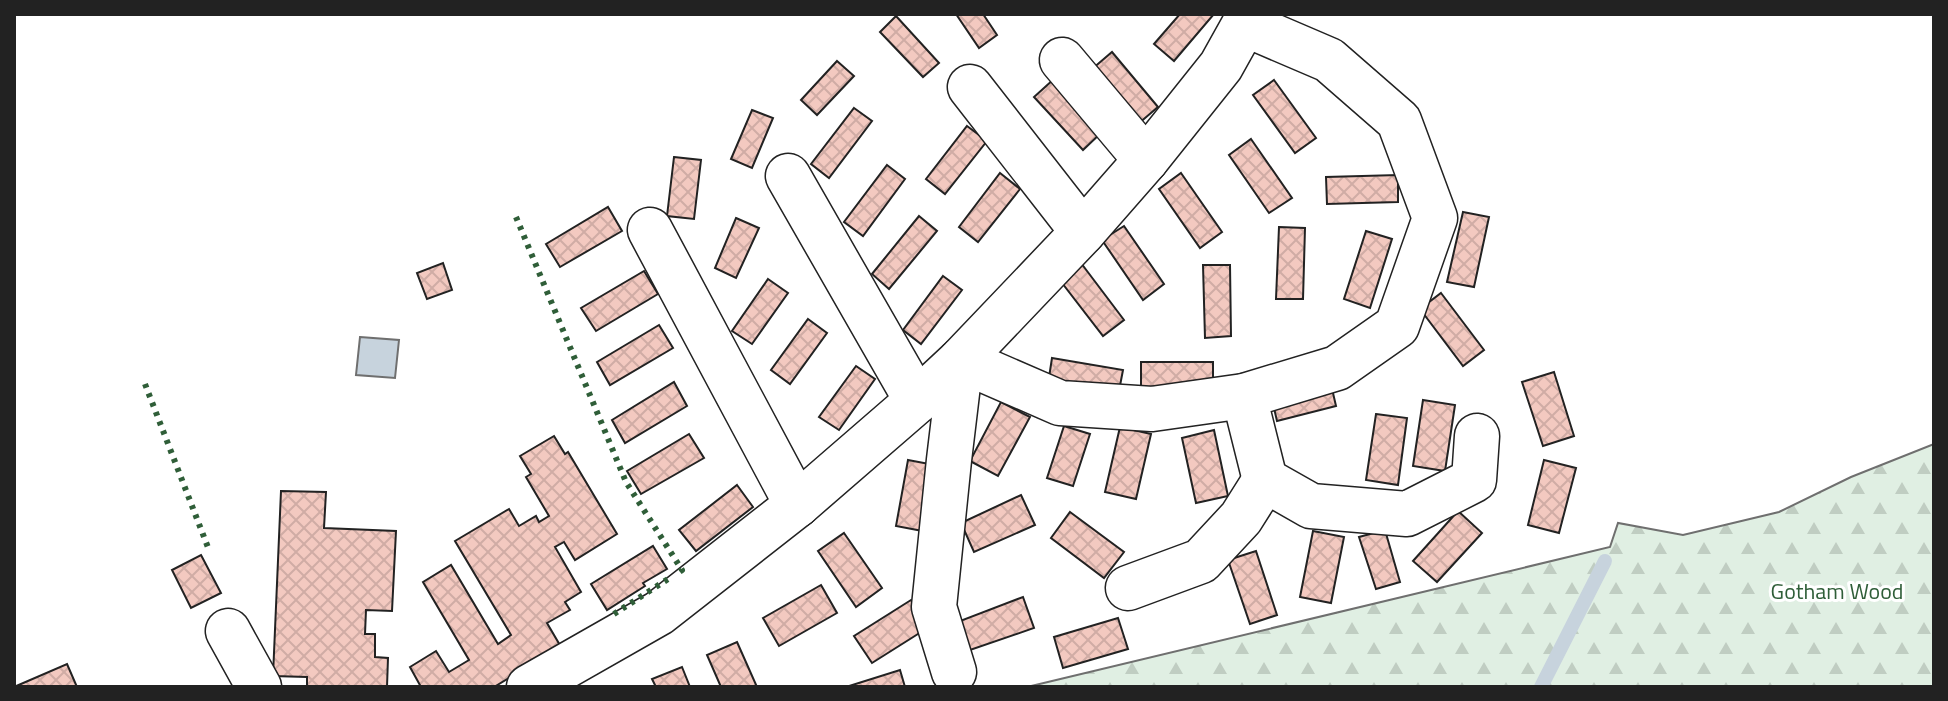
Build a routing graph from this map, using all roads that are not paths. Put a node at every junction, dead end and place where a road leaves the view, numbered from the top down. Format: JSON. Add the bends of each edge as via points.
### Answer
{"nodes":[{"id":1,"x":1247,"y":19,"type":"edge"},
{"id":2,"x":1062,"y":60,"type":"dead end"},
{"id":3,"x":970,"y":87,"type":"dead end"},
{"id":4,"x":1146,"y":160,"type":"junction"},
{"id":5,"x":788,"y":176,"type":"dead end"},
{"id":6,"x":650,"y":230,"type":"dead end"},
{"id":7,"x":1083,"y":232,"type":"junction"},
{"id":8,"x":961,"y":360,"type":"junction"},
{"id":9,"x":1244,"y":396,"type":"junction"},
{"id":10,"x":917,"y":401,"type":"junction"},
{"id":11,"x":1477,"y":436,"type":"dead end"},
{"id":12,"x":1265,"y":480,"type":"junction"},
{"id":13,"x":797,"y":505,"type":"junction"},
{"id":14,"x":1128,"y":588,"type":"dead end"},
{"id":15,"x":228,"y":631,"type":"dead end"},
{"id":16,"x":954,"y":672,"type":"dead end"},
{"id":17,"x":259,"y":687,"type":"edge"},
{"id":18,"x":529,"y":687,"type":"edge"}],
"edges":[{"from":1,"to":4,"type":"lane","via":[[1221,66]]},
{"from":1,"to":9,"type":"lane","via":[[1329,60],[1399,121],[1435,218],[1397,326],[1337,368]]},
{"from":2,"to":4,"type":"lane"},
{"from":3,"to":7,"type":"lane"},
{"from":4,"to":7,"type":"lane"},
{"from":5,"to":10,"type":"lane"},
{"from":6,"to":13,"type":"lane"},
{"from":7,"to":8,"type":"lane"},
{"from":8,"to":9,"type":"lane","via":[[1060,403],[1152,409]]},
{"from":8,"to":10,"type":"lane"},
{"from":8,"to":16,"type":"lane","via":[[934,607]]},
{"from":9,"to":12,"type":"lane"},
{"from":10,"to":13,"type":"lane"},
{"from":11,"to":12,"type":"lane","via":[[1474,480],[1407,514],[1311,506]]},
{"from":12,"to":14,"type":"lane","via":[[1241,518],[1201,561]]},
{"from":13,"to":18,"type":"lane","via":[[659,613]]},
{"from":15,"to":17,"type":"lane"}]}
